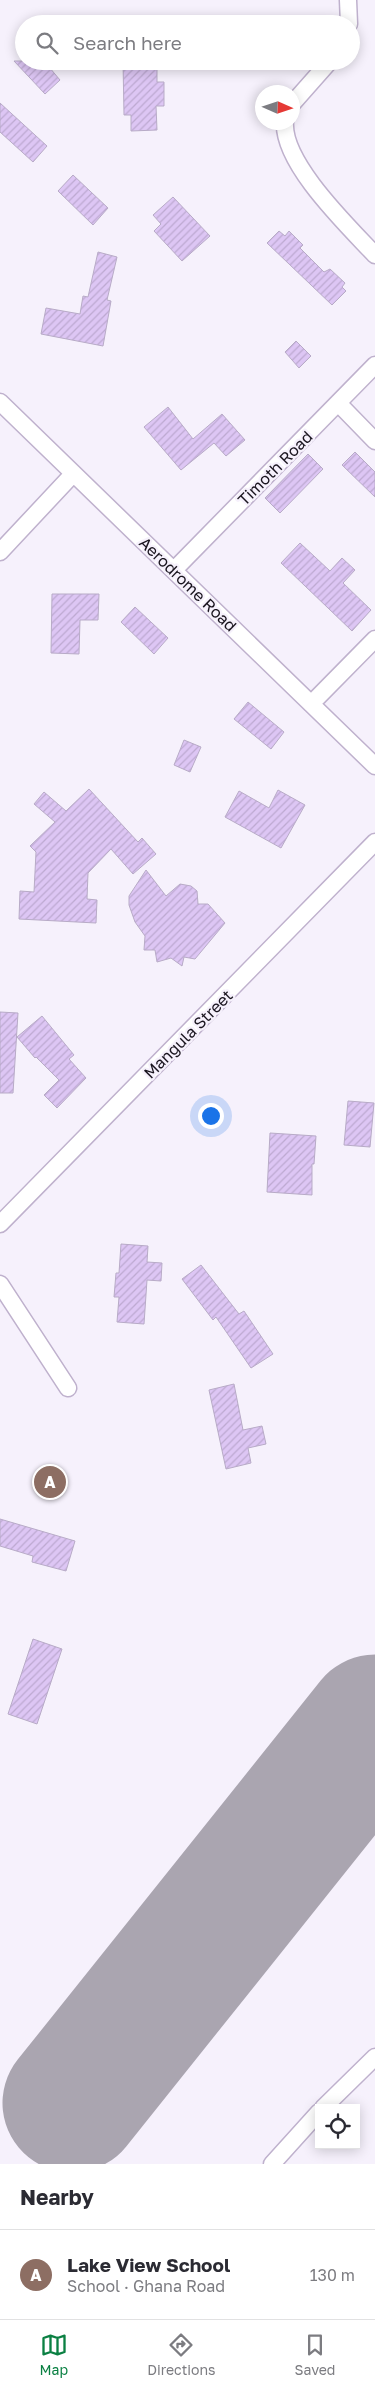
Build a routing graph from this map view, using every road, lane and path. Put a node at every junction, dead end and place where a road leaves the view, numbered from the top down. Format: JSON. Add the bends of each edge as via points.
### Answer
{"nodes":[{"id":1,"x":348,"y":0,"type":"edge"},
{"id":2,"x":349,"y":15,"type":"edge"},
{"id":3,"x":322,"y":70,"type":"edge"},
{"id":4,"x":300,"y":95,"type":"edge"},
{"id":5,"x":287,"y":130,"type":"edge"},
{"id":6,"x":375,"y":255,"type":"edge"},
{"id":7,"x":375,"y":365,"type":"edge"},
{"id":8,"x":0,"y":402,"type":"edge"},
{"id":9,"x":339,"y":404,"type":"junction"},
{"id":10,"x":375,"y":441,"type":"edge"},
{"id":11,"x":73,"y":474,"type":"junction"},
{"id":12,"x":0,"y":552,"type":"edge"},
{"id":13,"x":174,"y":570,"type":"junction"},
{"id":14,"x":375,"y":639,"type":"edge"},
{"id":15,"x":312,"y":704,"type":"junction"},
{"id":16,"x":375,"y":766,"type":"edge"},
{"id":17,"x":375,"y":842,"type":"edge"},
{"id":18,"x":0,"y":1224,"type":"edge"},
{"id":19,"x":0,"y":1284,"type":"edge"},
{"id":20,"x":68,"y":1388,"type":"dead end"},
{"id":21,"x":375,"y":2057,"type":"edge"},
{"id":22,"x":327,"y":2104,"type":"edge"},
{"id":23,"x":315,"y":2116,"type":"edge"},
{"id":24,"x":272,"y":2164,"type":"edge"}],
"edges":[{"from":1,"to":2,"type":"street"},
{"from":3,"to":4,"type":"street"},
{"from":5,"to":6,"type":"street","via":[[292,155],[328,204]]},
{"from":7,"to":9,"type":"street","name":"Timoth Road"},
{"from":8,"to":11,"type":"street","name":"Aerodrome Road"},
{"from":9,"to":10,"type":"street"},
{"from":9,"to":13,"type":"street","name":"Timoth Road"},
{"from":11,"to":12,"type":"street"},
{"from":11,"to":13,"type":"street","name":"Aerodrome Road"},
{"from":13,"to":15,"type":"street","name":"Aerodrome Road"},
{"from":14,"to":15,"type":"street"},
{"from":15,"to":16,"type":"street","name":"Aerodrome Road"},
{"from":17,"to":18,"type":"street","name":"Mangula Street"},
{"from":19,"to":20,"type":"street"},
{"from":21,"to":22,"type":"street"},
{"from":23,"to":24,"type":"street"}]}
